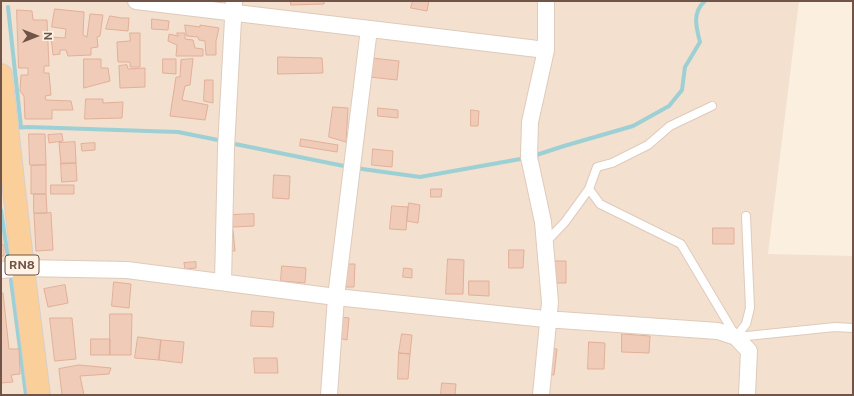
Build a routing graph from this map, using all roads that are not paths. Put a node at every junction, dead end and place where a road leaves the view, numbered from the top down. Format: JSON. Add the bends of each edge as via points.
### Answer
{"nodes":[{"id":1,"x":136,"y":1,"type":"edge"},
{"id":2,"x":546,"y":1,"type":"edge"},
{"id":3,"x":234,"y":7,"type":"edge"},
{"id":4,"x":369,"y":29,"type":"junction"},
{"id":5,"x":546,"y":50,"type":"junction"},
{"id":6,"x":1,"y":75,"type":"edge"},
{"id":7,"x":712,"y":106,"type":"dead end"},
{"id":8,"x":589,"y":189,"type":"junction"},
{"id":9,"x":746,"y":216,"type":"dead end"},
{"id":10,"x":545,"y":243,"type":"junction"},
{"id":11,"x":23,"y":268,"type":"junction"},
{"id":12,"x":1,"y":270,"type":"edge"},
{"id":13,"x":223,"y":282,"type":"junction"},
{"id":14,"x":336,"y":297,"type":"junction"},
{"id":15,"x":548,"y":319,"type":"junction"},
{"id":16,"x":853,"y":328,"type":"edge"},
{"id":17,"x":736,"y":337,"type":"junction"},
{"id":18,"x":39,"y":395,"type":"edge"},
{"id":19,"x":329,"y":395,"type":"edge"},
{"id":20,"x":541,"y":395,"type":"edge"},
{"id":21,"x":747,"y":395,"type":"edge"}],
"edges":[{"from":1,"to":3,"type":"street"},
{"from":2,"to":5,"type":"street"},
{"from":3,"to":4,"type":"street"},
{"from":3,"to":13,"type":"street"},
{"from":4,"to":5,"type":"street"},
{"from":4,"to":14,"type":"street"},
{"from":5,"to":10,"type":"street","via":[[530,122],[529,157]]},
{"from":6,"to":11,"type":"main road","number":"RN8"},
{"from":7,"to":8,"type":"lane","via":[[670,126],[648,145],[612,163],[596,167]]},
{"from":8,"to":10,"type":"lane","via":[[565,222]]},
{"from":8,"to":17,"type":"lane","via":[[600,204],[681,244]]},
{"from":9,"to":17,"type":"lane","via":[[750,308],[746,324]]},
{"from":10,"to":15,"type":"street","via":[[550,302]]},
{"from":11,"to":12,"type":"street"},
{"from":11,"to":13,"type":"street","via":[[127,270]]},
{"from":11,"to":18,"type":"main road","number":"RN8"},
{"from":13,"to":14,"type":"street"},
{"from":14,"to":15,"type":"street"},
{"from":14,"to":19,"type":"street"},
{"from":15,"to":17,"type":"street","via":[[718,331]]},
{"from":15,"to":20,"type":"street"},
{"from":16,"to":17,"type":"lane","via":[[835,327]]},
{"from":17,"to":21,"type":"street","via":[[748,351]]}]}
